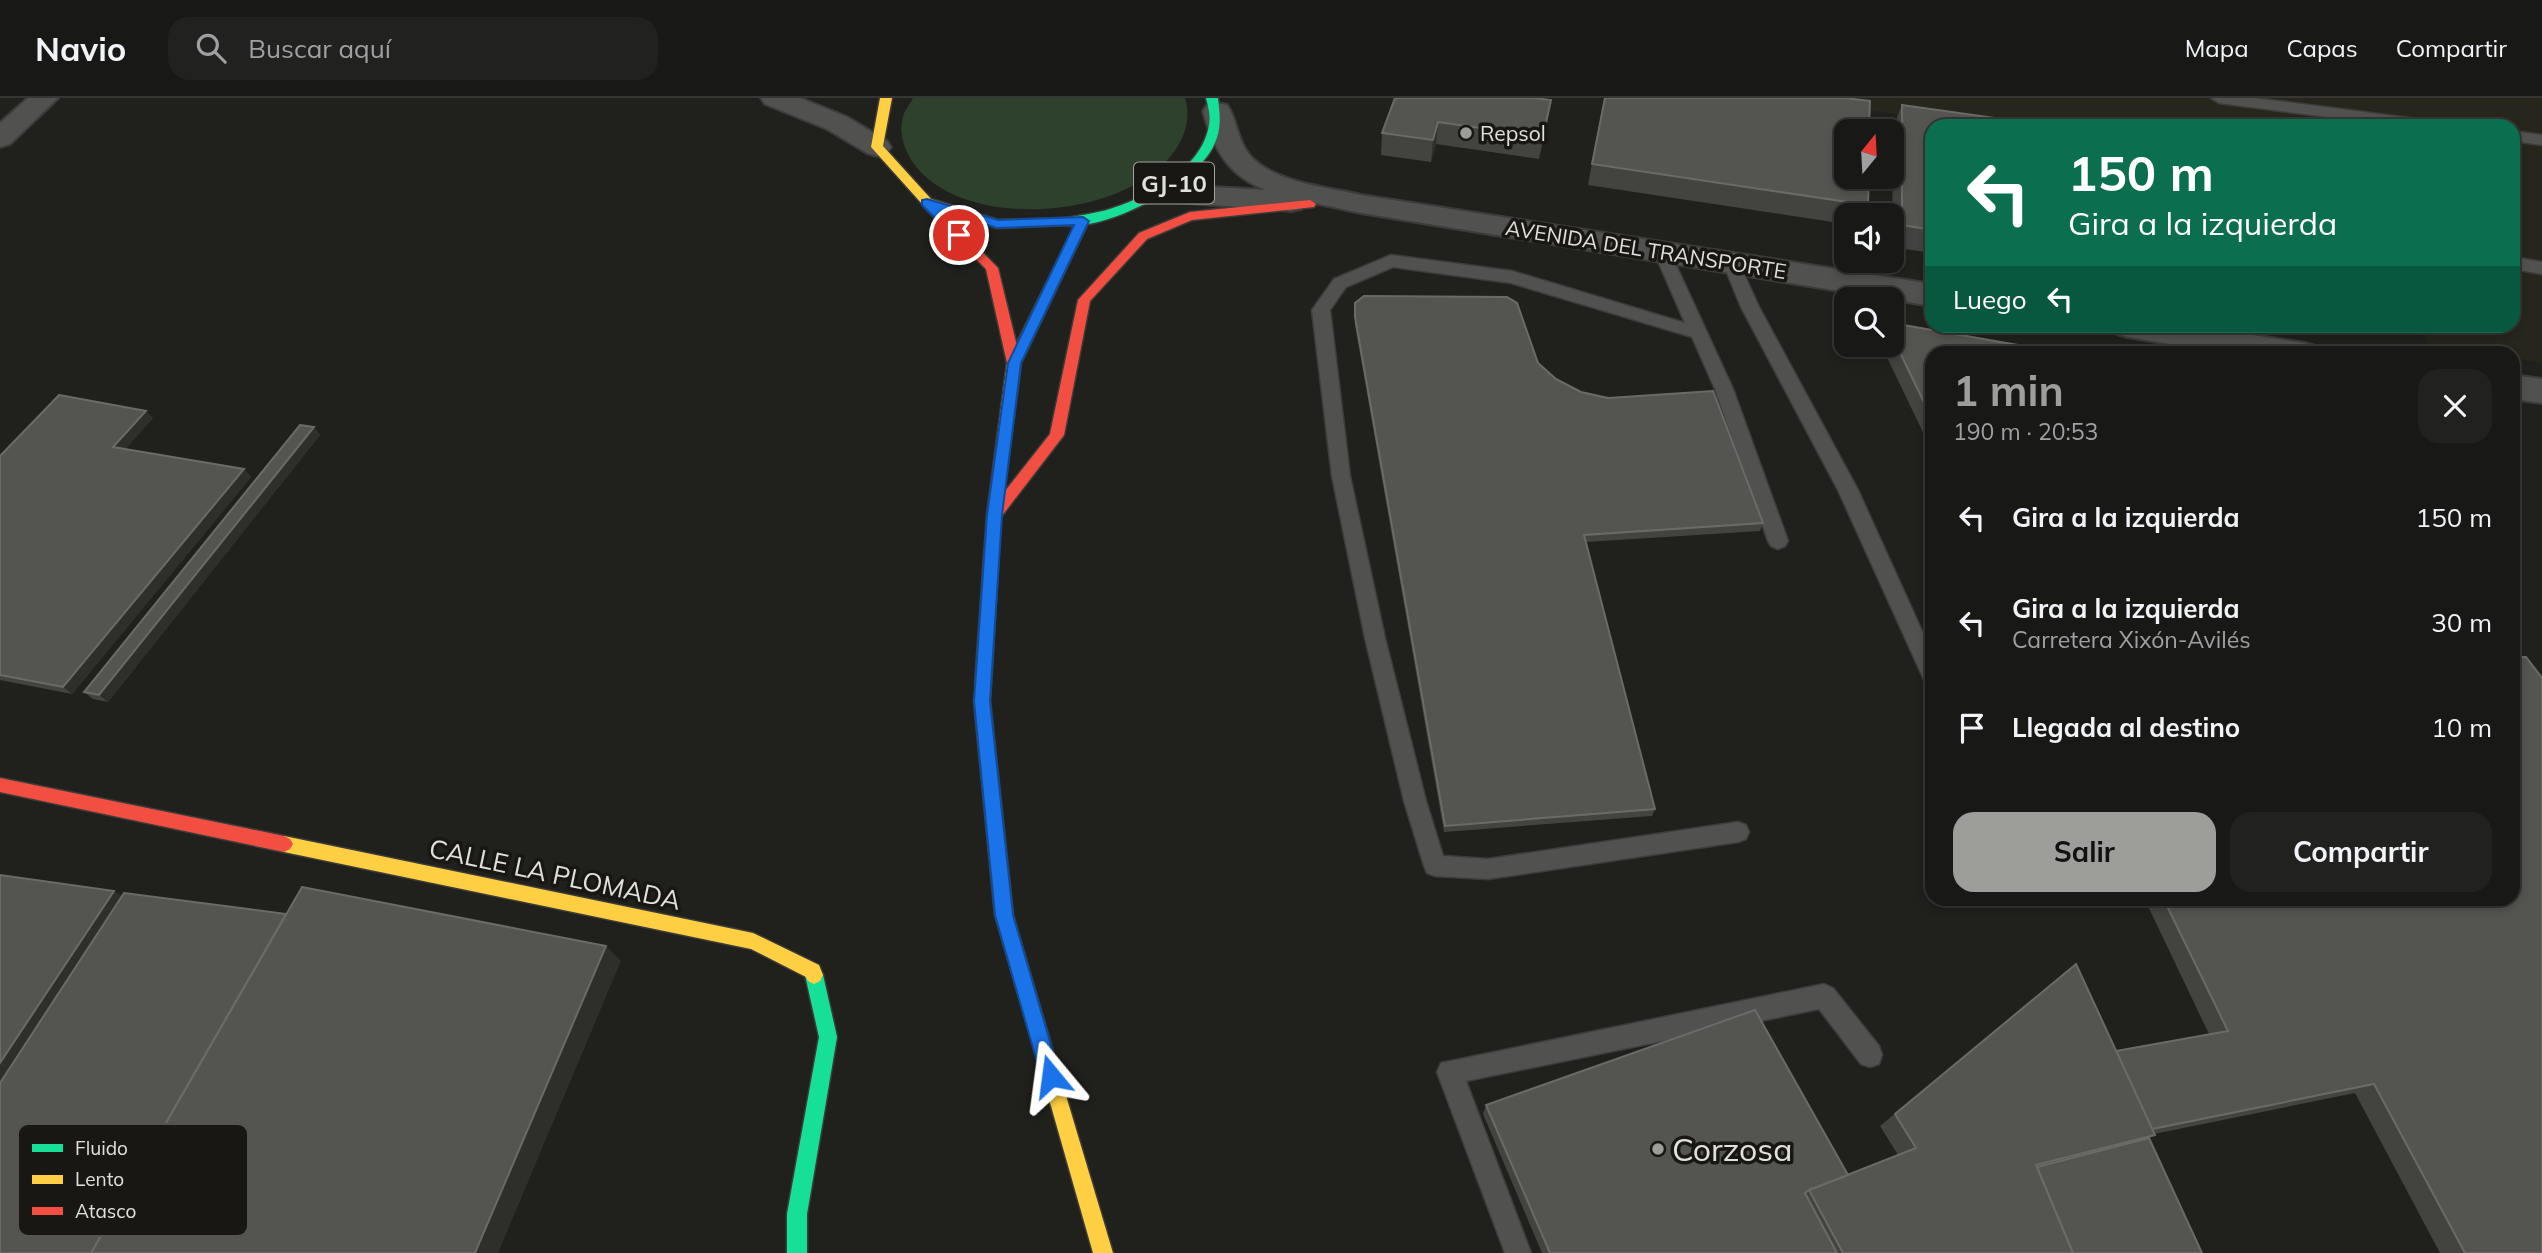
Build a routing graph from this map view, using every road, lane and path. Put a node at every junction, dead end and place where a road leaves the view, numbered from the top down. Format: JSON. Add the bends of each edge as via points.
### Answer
{"nodes":[{"id":1,"x":44,"y":98,"type":"edge"},
{"id":2,"x":775,"y":98,"type":"edge"},
{"id":3,"x":886,"y":98,"type":"edge"},
{"id":4,"x":2219,"y":98,"type":"edge"},
{"id":5,"x":1214,"y":105,"type":"edge"},
{"id":6,"x":2365,"y":119,"type":"edge"},
{"id":7,"x":2520,"y":137,"type":"edge"},
{"id":8,"x":0,"y":138,"type":"edge"},
{"id":9,"x":2542,"y":140,"type":"edge"},
{"id":10,"x":877,"y":147,"type":"junction"},
{"id":11,"x":1161,"y":193,"type":"junction"},
{"id":12,"x":927,"y":202,"type":"junction"},
{"id":13,"x":1310,"y":204,"type":"junction"},
{"id":14,"x":1361,"y":204,"type":"junction"},
{"id":15,"x":1083,"y":221,"type":"junction"},
{"id":16,"x":1662,"y":252,"type":"junction"},
{"id":17,"x":1731,"y":263,"type":"junction"},
{"id":18,"x":2520,"y":264,"type":"edge"},
{"id":19,"x":2542,"y":268,"type":"edge"},
{"id":20,"x":1925,"y":294,"type":"edge"},
{"id":21,"x":1699,"y":333,"type":"junction"},
{"id":22,"x":2172,"y":333,"type":"edge"},
{"id":23,"x":2254,"y":346,"type":"edge"},
{"id":24,"x":1014,"y":363,"type":"junction"},
{"id":25,"x":2520,"y":388,"type":"edge"},
{"id":26,"x":2542,"y":391,"type":"edge"},
{"id":27,"x":994,"y":515,"type":"junction"},
{"id":28,"x":1778,"y":541,"type":"dead end"},
{"id":29,"x":1925,"y":660,"type":"edge"},
{"id":30,"x":0,"y":785,"type":"edge"},
{"id":31,"x":1738,"y":832,"type":"dead end"},
{"id":32,"x":1870,"y":1055,"type":"dead end"},
{"id":33,"x":797,"y":1253,"type":"edge"},
{"id":34,"x":1103,"y":1253,"type":"edge"},
{"id":35,"x":1518,"y":1253,"type":"edge"}],
"edges":[{"from":1,"to":8,"type":"street"},
{"from":2,"to":10,"type":"street","via":[[836,123]]},
{"from":3,"to":10,"type":"main road"},
{"from":4,"to":6,"type":"lane"},
{"from":5,"to":11,"type":"main road","number":"GJ-10","via":[[1212,139],[1189,171]]},
{"from":5,"to":14,"type":"street","via":[[1227,144],[1250,172],[1296,189]]},
{"from":7,"to":9,"type":"lane"},
{"from":10,"to":12,"type":"main road"},
{"from":11,"to":13,"type":"street"},
{"from":11,"to":15,"type":"main road","number":"GJ-10"},
{"from":12,"to":15,"type":"main road","number":"GJ-10","via":[[997,224]]},
{"from":12,"to":24,"type":"main road","via":[[992,268]]},
{"from":13,"to":14,"type":"street"},
{"from":13,"to":27,"type":"main road","via":[[1190,216],[1143,236],[1084,300],[1057,435]]},
{"from":14,"to":16,"type":"street","name":"AVENIDA DEL TRANSPORTE"},
{"from":15,"to":24,"type":"main road"},
{"from":16,"to":17,"type":"street","name":"AVENIDA DEL TRANSPORTE"},
{"from":16,"to":21,"type":"lane"},
{"from":17,"to":20,"type":"street","name":"AVENIDA DEL TRANSPORTE"},
{"from":17,"to":29,"type":"lane","via":[[1848,490]]},
{"from":18,"to":19,"type":"lane"},
{"from":21,"to":28,"type":"lane"},
{"from":21,"to":31,"type":"lane","via":[[1512,276],[1391,261],[1340,283],[1321,310],[1341,476],[1384,675],[1435,866],[1488,869]]},
{"from":22,"to":23,"type":"street"},
{"from":24,"to":27,"type":"main road"},
{"from":25,"to":26,"type":"street"},
{"from":27,"to":34,"type":"main road","via":[[982,701],[1004,915]]},
{"from":30,"to":33,"type":"main road","name":"CALLE LA PLOMADA","via":[[754,940],[813,971],[828,1037],[797,1214]]},
{"from":32,"to":35,"type":"lane","via":[[1824,996],[1450,1072]]}]}
